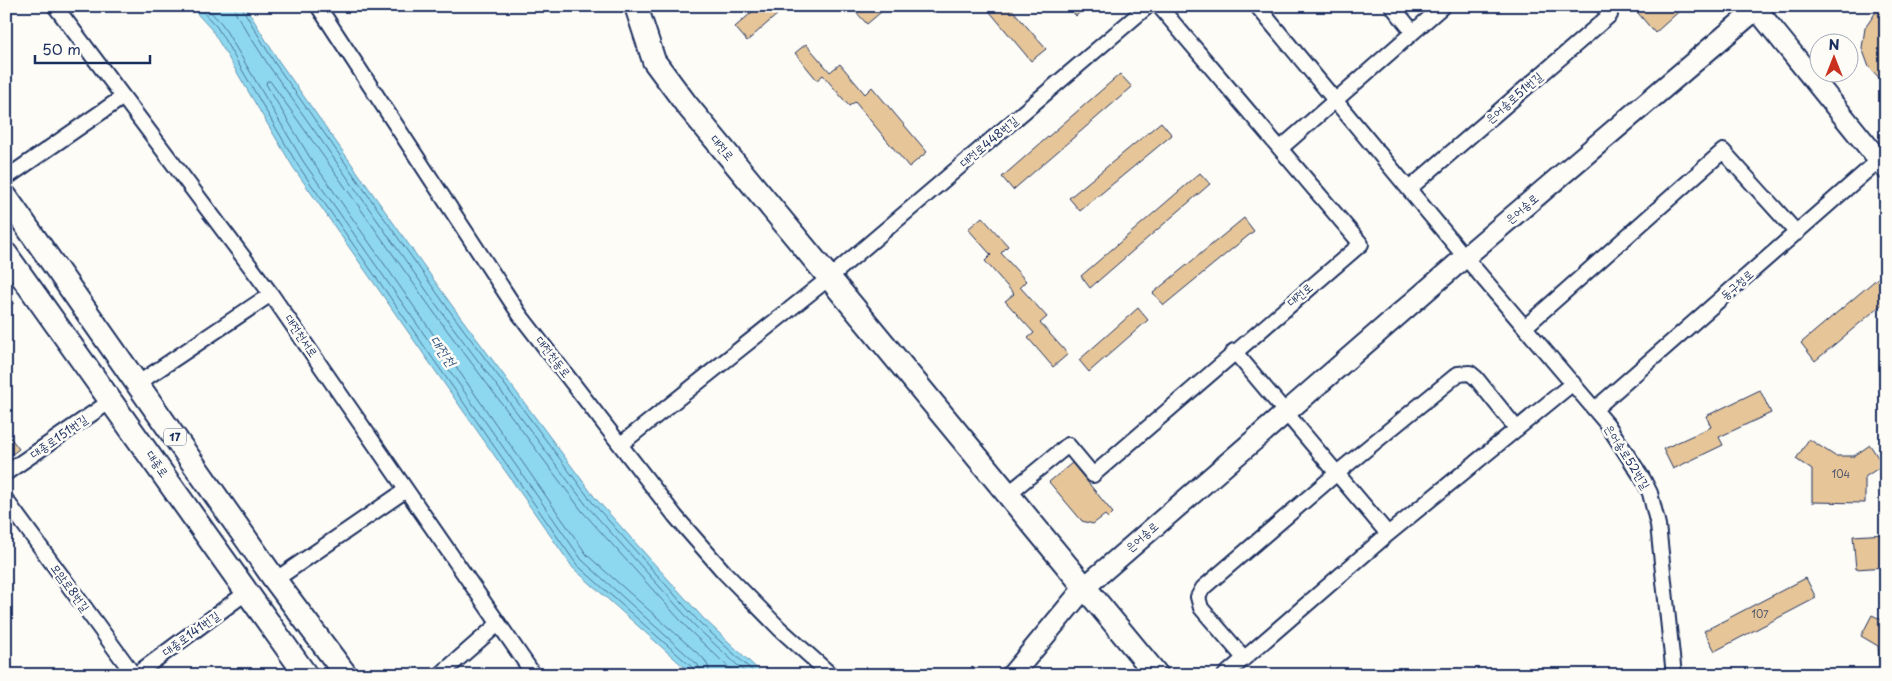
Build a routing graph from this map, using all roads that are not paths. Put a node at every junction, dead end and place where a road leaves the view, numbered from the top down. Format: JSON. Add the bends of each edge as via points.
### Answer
{"nodes":[{"id":1,"x":55,"y":6,"type":"edge"},
{"id":2,"x":318,"y":6,"type":"edge"},
{"id":3,"x":636,"y":6,"type":"edge"},
{"id":4,"x":1148,"y":6,"type":"edge"},
{"id":5,"x":1159,"y":6,"type":"edge"},
{"id":6,"x":1257,"y":6,"type":"edge"},
{"id":7,"x":1392,"y":6,"type":"edge"},
{"id":8,"x":1443,"y":6,"type":"edge"},
{"id":9,"x":1603,"y":6,"type":"edge"},
{"id":10,"x":1757,"y":7,"type":"edge"},
{"id":11,"x":1413,"y":32,"type":"junction"},
{"id":12,"x":123,"y":98,"type":"junction"},
{"id":13,"x":1335,"y":100,"type":"junction"},
{"id":14,"x":1281,"y":148,"type":"junction"},
{"id":15,"x":1882,"y":164,"type":"edge"},
{"id":16,"x":6,"y":178,"type":"edge"},
{"id":17,"x":1409,"y":189,"type":"junction"},
{"id":18,"x":6,"y":197,"type":"edge"},
{"id":19,"x":1797,"y":233,"type":"junction"},
{"id":20,"x":6,"y":254,"type":"edge"},
{"id":21,"x":1465,"y":257,"type":"junction"},
{"id":22,"x":829,"y":278,"type":"junction"},
{"id":23,"x":271,"y":294,"type":"junction"},
{"id":24,"x":1525,"y":327,"type":"junction"},
{"id":25,"x":1234,"y":351,"type":"junction"},
{"id":26,"x":1573,"y":383,"type":"junction"},
{"id":27,"x":137,"y":384,"type":"junction"},
{"id":28,"x":112,"y":400,"type":"junction"},
{"id":29,"x":1595,"y":409,"type":"junction"},
{"id":30,"x":1285,"y":412,"type":"junction"},
{"id":31,"x":1517,"y":430,"type":"junction"},
{"id":32,"x":620,"y":444,"type":"junction"},
{"id":33,"x":6,"y":473,"type":"edge"},
{"id":34,"x":1337,"y":473,"type":"junction"},
{"id":35,"x":406,"y":490,"type":"junction"},
{"id":36,"x":1008,"y":494,"type":"junction"},
{"id":37,"x":6,"y":500,"type":"edge"},
{"id":38,"x":1388,"y":534,"type":"junction"},
{"id":39,"x":275,"y":580,"type":"junction"},
{"id":40,"x":1085,"y":587,"type":"junction"},
{"id":41,"x":247,"y":592,"type":"junction"},
{"id":42,"x":498,"y":624,"type":"junction"},
{"id":43,"x":1244,"y":658,"type":"junction"},
{"id":44,"x":134,"y":675,"type":"edge"},
{"id":45,"x":306,"y":675,"type":"edge"},
{"id":46,"x":346,"y":675,"type":"edge"},
{"id":47,"x":440,"y":675,"type":"edge"},
{"id":48,"x":534,"y":675,"type":"edge"},
{"id":49,"x":831,"y":675,"type":"edge"},
{"id":50,"x":1012,"y":675,"type":"edge"},
{"id":51,"x":1157,"y":675,"type":"edge"},
{"id":52,"x":1225,"y":675,"type":"edge"},
{"id":53,"x":1674,"y":675,"type":"edge"}],
"edges":[{"from":1,"to":12,"type":"street","name":"대전천서로"},
{"from":2,"to":32,"type":"street","name":"대전천동로","via":[[520,314]]},
{"from":3,"to":22,"type":"main road","name":"대전로","via":[[654,61]]},
{"from":4,"to":22,"type":"street","name":"대전로448번길"},
{"from":5,"to":14,"type":"street","name":"대전로"},
{"from":6,"to":13,"type":"street"},
{"from":7,"to":11,"type":"street"},
{"from":8,"to":11,"type":"street"},
{"from":9,"to":17,"type":"street","name":"은어송로51번길","via":[[1610,14]]},
{"from":10,"to":15,"type":"main road","name":"동구청로"},
{"from":10,"to":21,"type":"main road","name":"은어송로"},
{"from":11,"to":13,"type":"street"},
{"from":12,"to":16,"type":"street"},
{"from":12,"to":23,"type":"street","name":"대전천서로"},
{"from":13,"to":14,"type":"street"},
{"from":13,"to":17,"type":"street"},
{"from":14,"to":25,"type":"street","name":"대전로","via":[[1361,244]]},
{"from":15,"to":19,"type":"street","name":"동구청로"},
{"from":17,"to":21,"type":"street"},
{"from":18,"to":27,"type":"main road","number":"17"},
{"from":19,"to":24,"type":"street","via":[[1723,151]]},
{"from":19,"to":29,"type":"street","name":"동구청로"},
{"from":20,"to":28,"type":"main road","name":"대종로","number":"17"},
{"from":21,"to":24,"type":"street","name":"은어송로52번길"},
{"from":21,"to":30,"type":"main road","name":"은어송로"},
{"from":22,"to":32,"type":"street"},
{"from":22,"to":36,"type":"main road","name":"대전로"},
{"from":23,"to":27,"type":"street"},
{"from":23,"to":35,"type":"street","name":"대전천서로"},
{"from":24,"to":26,"type":"street","name":"은어송로52번길"},
{"from":25,"to":30,"type":"street"},
{"from":25,"to":36,"type":"street","name":"대전로","via":[[1092,475],[1068,445]]},
{"from":26,"to":29,"type":"street","name":"은어송로52번길"},
{"from":26,"to":31,"type":"street"},
{"from":27,"to":39,"type":"main road","number":"17"},
{"from":28,"to":33,"type":"street","name":"대종로151번길"},
{"from":28,"to":41,"type":"main road","name":"대종로","number":"17"},
{"from":29,"to":53,"type":"street","name":"은어송로52번길","via":[[1650,493],[1665,577]]},
{"from":30,"to":34,"type":"street"},
{"from":30,"to":40,"type":"main road","name":"은어송로"},
{"from":31,"to":34,"type":"street","via":[[1476,378],[1470,373],[1458,374]]},
{"from":31,"to":38,"type":"street"},
{"from":32,"to":49,"type":"street","name":"대전천동로","via":[[676,517],[724,572]]},
{"from":34,"to":38,"type":"street"},
{"from":34,"to":43,"type":"street","via":[[1202,588],[1198,597],[1201,608]]},
{"from":35,"to":39,"type":"street"},
{"from":35,"to":42,"type":"street","name":"대전천서로"},
{"from":36,"to":40,"type":"main road","name":"대전로"},
{"from":37,"to":44,"type":"street","name":"모암로8번길"},
{"from":38,"to":43,"type":"street"},
{"from":39,"to":46,"type":"main road","number":"17"},
{"from":40,"to":50,"type":"main road","name":"은어송로"},
{"from":40,"to":51,"type":"main road","name":"대전로"},
{"from":41,"to":44,"type":"street","name":"대종로141번길"},
{"from":41,"to":45,"type":"main road","name":"대종로","number":"17"},
{"from":42,"to":47,"type":"street"},
{"from":42,"to":48,"type":"street","name":"대전천서로"},
{"from":43,"to":52,"type":"street"}]}
